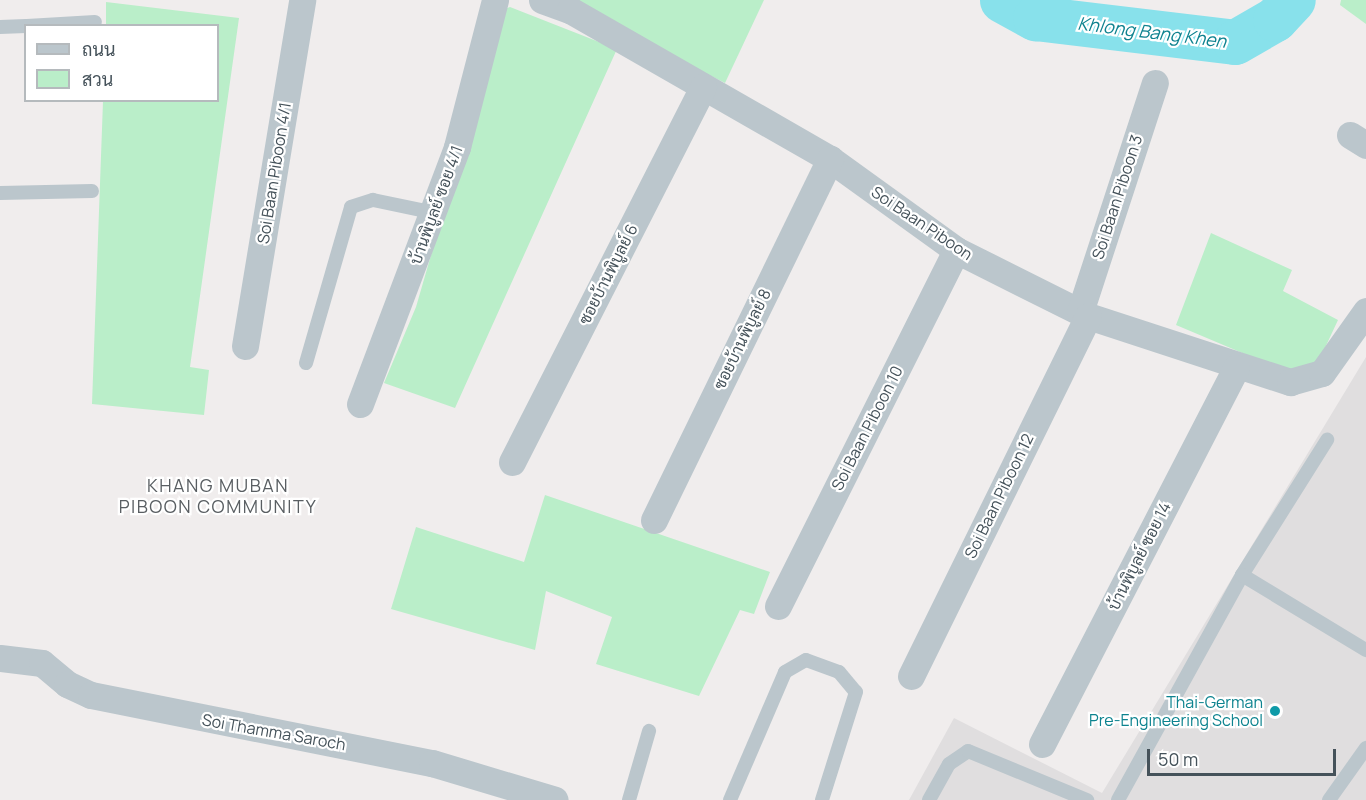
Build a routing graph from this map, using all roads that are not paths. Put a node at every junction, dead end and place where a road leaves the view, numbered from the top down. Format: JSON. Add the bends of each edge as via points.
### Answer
{"nodes":[{"id":1,"x":302,"y":0,"type":"edge"},
{"id":2,"x":495,"y":0,"type":"edge"},
{"id":3,"x":542,"y":0,"type":"edge"},
{"id":4,"x":95,"y":22,"type":"dead end"},
{"id":5,"x":60,"y":24,"type":"edge"},
{"id":6,"x":24,"y":26,"type":"edge"},
{"id":7,"x":0,"y":27,"type":"edge"},
{"id":8,"x":1155,"y":83,"type":"dead end"},
{"id":9,"x":703,"y":87,"type":"junction"},
{"id":10,"x":830,"y":159,"type":"junction"},
{"id":11,"x":92,"y":191,"type":"dead end"},
{"id":12,"x":0,"y":193,"type":"edge"},
{"id":13,"x":435,"y":213,"type":"junction"},
{"id":14,"x":956,"y":250,"type":"junction"},
{"id":15,"x":1366,"y":311,"type":"edge"},
{"id":16,"x":1084,"y":314,"type":"junction"},
{"id":17,"x":245,"y":346,"type":"dead end"},
{"id":18,"x":306,"y":363,"type":"dead end"},
{"id":19,"x":1236,"y":368,"type":"junction"},
{"id":20,"x":360,"y":404,"type":"dead end"},
{"id":21,"x":1327,"y":440,"type":"dead end"},
{"id":22,"x":512,"y":462,"type":"dead end"},
{"id":23,"x":654,"y":520,"type":"dead end"},
{"id":24,"x":1242,"y":575,"type":"junction"},
{"id":25,"x":778,"y":606,"type":"dead end"},
{"id":26,"x":1366,"y":650,"type":"edge"},
{"id":27,"x":0,"y":658,"type":"edge"},
{"id":28,"x":911,"y":676,"type":"dead end"},
{"id":29,"x":649,"y":731,"type":"dead end"},
{"id":30,"x":1042,"y":744,"type":"dead end"},
{"id":31,"x":1366,"y":748,"type":"edge"},
{"id":32,"x":555,"y":800,"type":"edge"},
{"id":33,"x":629,"y":800,"type":"edge"},
{"id":34,"x":730,"y":800,"type":"edge"},
{"id":35,"x":822,"y":800,"type":"edge"},
{"id":36,"x":929,"y":800,"type":"edge"},
{"id":37,"x":1087,"y":800,"type":"edge"},
{"id":38,"x":1118,"y":800,"type":"edge"},
{"id":39,"x":1329,"y":800,"type":"edge"}],
"edges":[{"from":1,"to":17,"type":"street","name":"Soi Baan Piboon 4/1"},
{"from":2,"to":13,"type":"street","name":"บ้านพิบูลย์ ซอย 4/1"},
{"from":3,"to":9,"type":"street","name":"Soi Baan Piboon","via":[[570,10]]},
{"from":4,"to":5,"type":"lane"},
{"from":6,"to":7,"type":"lane"},
{"from":8,"to":16,"type":"street","name":"Soi Baan Piboon 3"},
{"from":9,"to":10,"type":"street","name":"Soi Baan Piboon"},
{"from":9,"to":22,"type":"street","name":"ซอยบ้านพิบูลย์ 6"},
{"from":10,"to":14,"type":"street","name":"Soi Baan Piboon"},
{"from":10,"to":23,"type":"street","name":"ซอยบ้านพิบูลย์ 8"},
{"from":11,"to":12,"type":"lane"},
{"from":13,"to":18,"type":"lane","via":[[373,200],[354,204]]},
{"from":13,"to":20,"type":"street","name":"บ้านพิบูลย์ ซอย 4/1"},
{"from":14,"to":16,"type":"street","name":"Soi Baan Piboon"},
{"from":14,"to":25,"type":"street","name":"Soi Baan Piboon 10"},
{"from":15,"to":19,"type":"street","name":"Soi Baan Piboon","via":[[1322,373],[1306,381],[1290,382]]},
{"from":16,"to":19,"type":"street","name":"Soi Baan Piboon"},
{"from":16,"to":28,"type":"street","name":"Soi Baan Piboon 12"},
{"from":19,"to":30,"type":"street","name":"บ้านพิบูลย์ ซอย 14"},
{"from":21,"to":24,"type":"lane"},
{"from":24,"to":26,"type":"lane"},
{"from":24,"to":38,"type":"lane"},
{"from":27,"to":32,"type":"street","name":"Soi Thamma Saroch","via":[[42,663],[67,684],[91,695],[387,753]]},
{"from":29,"to":33,"type":"lane"},
{"from":31,"to":39,"type":"lane"},
{"from":34,"to":35,"type":"lane","via":[[789,668],[806,660],[839,672],[856,692],[851,720]]},
{"from":36,"to":37,"type":"lane","via":[[949,764],[968,751]]}]}
